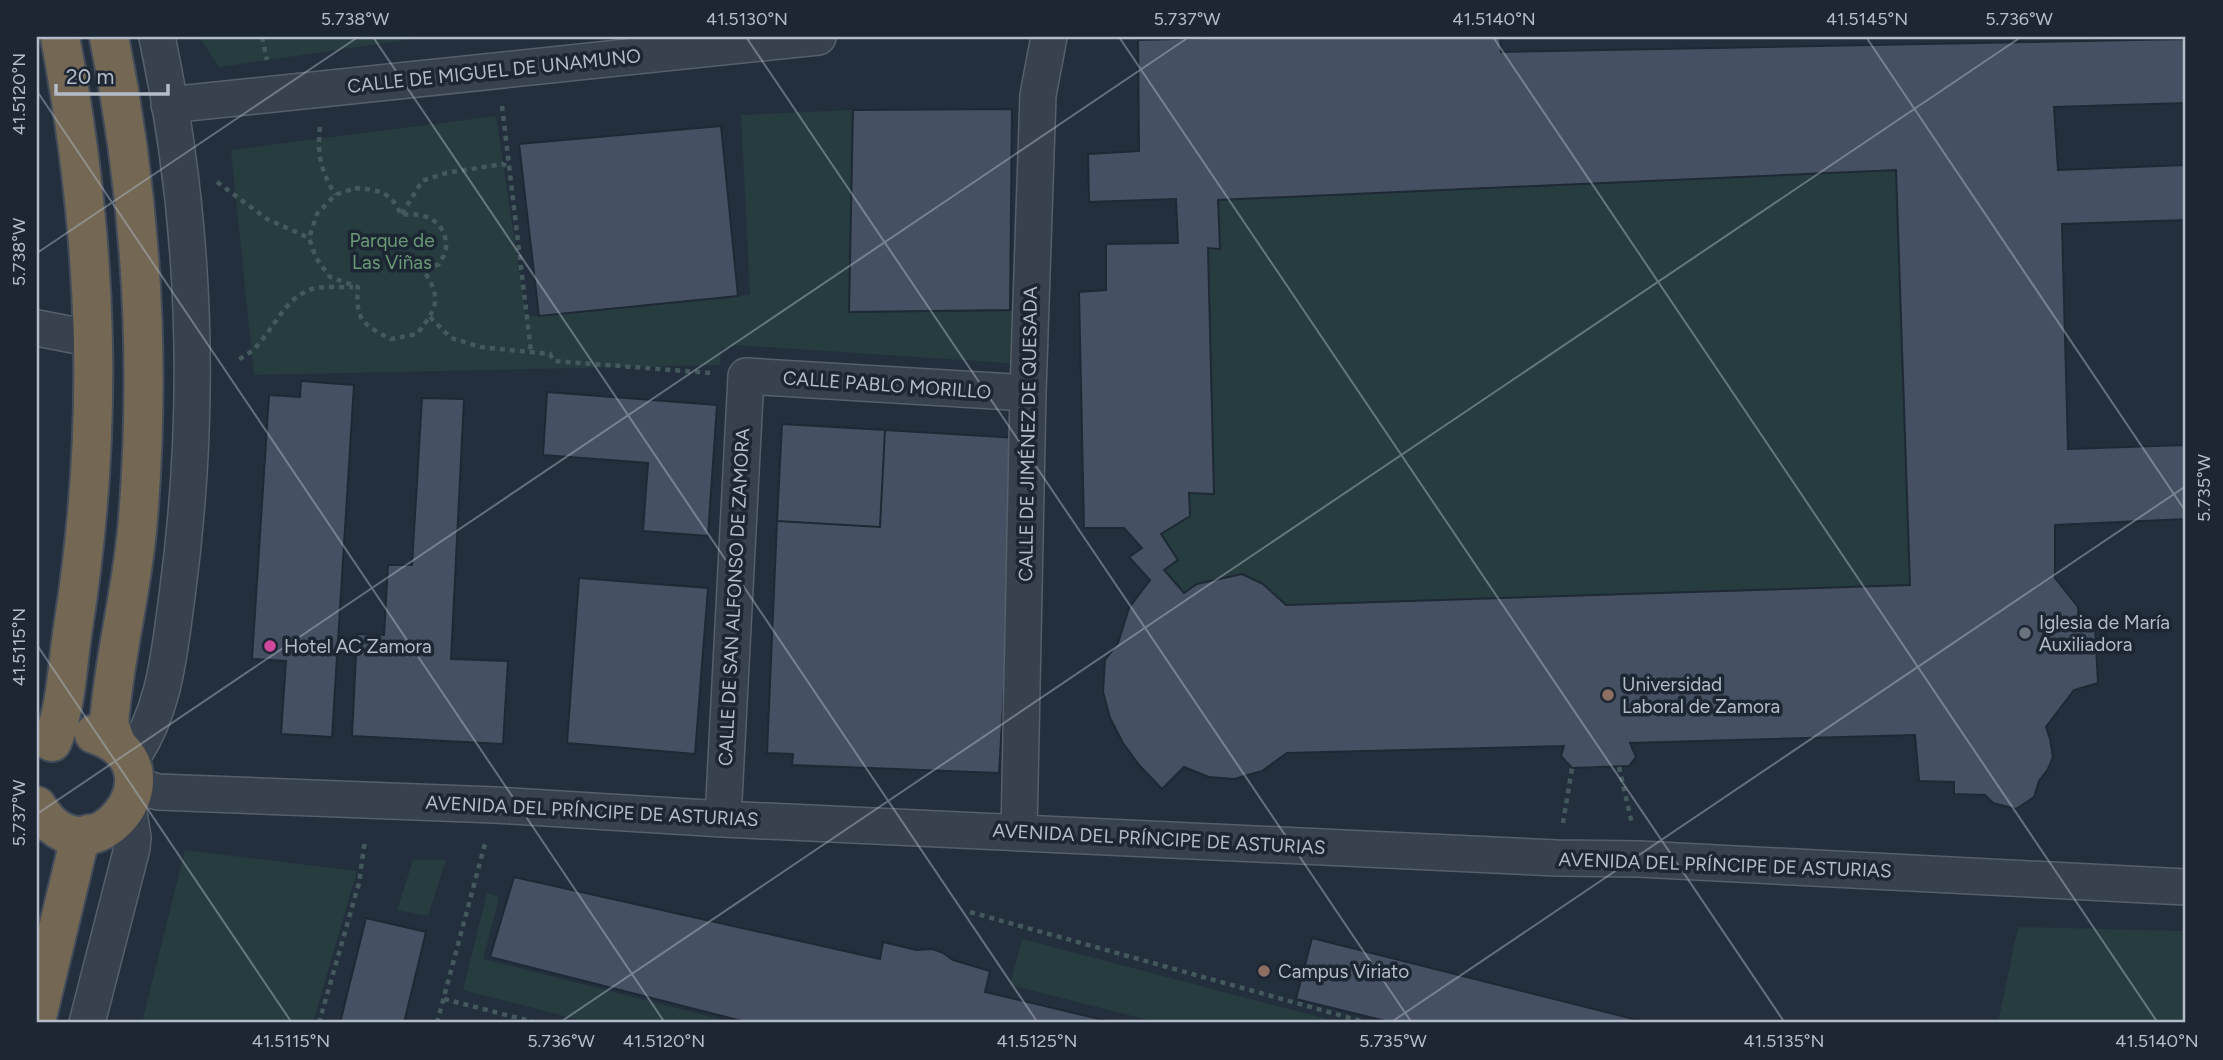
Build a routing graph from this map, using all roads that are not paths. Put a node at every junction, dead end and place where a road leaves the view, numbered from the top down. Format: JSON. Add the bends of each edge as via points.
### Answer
{"nodes":[{"id":1,"x":60,"y":37,"type":"edge"},
{"id":2,"x":109,"y":37,"type":"edge"},
{"id":3,"x":157,"y":37,"type":"edge"},
{"id":4,"x":818,"y":37,"type":"edge"},
{"id":5,"x":1049,"y":37,"type":"edge"},
{"id":6,"x":169,"y":105,"type":"junction"},
{"id":7,"x":37,"y":328,"type":"edge"},
{"id":8,"x":94,"y":339,"type":"junction"},
{"id":9,"x":746,"y":376,"type":"joint"},
{"id":10,"x":1028,"y":393,"type":"junction"},
{"id":11,"x":45,"y":751,"type":"edge"},
{"id":12,"x":127,"y":774,"type":"junction"},
{"id":13,"x":37,"y":814,"type":"edge"},
{"id":14,"x":723,"y":819,"type":"junction"},
{"id":15,"x":1019,"y":833,"type":"junction"},
{"id":16,"x":89,"y":834,"type":"junction"},
{"id":17,"x":2186,"y":887,"type":"edge"},
{"id":18,"x":37,"y":1017,"type":"edge"},
{"id":19,"x":87,"y":1023,"type":"edge"}],
"edges":[{"from":1,"to":8,"type":"highway","via":[[85,191]]},
{"from":2,"to":12,"type":"highway","via":[[134,198],[144,352],[138,520],[109,724]]},
{"from":3,"to":6,"type":"street"},
{"from":4,"to":6,"type":"street","name":"CALLE DE MIGUEL DE UNAMUNO"},
{"from":5,"to":10,"type":"street","name":"CALLE DE JIMÉNEZ DE QUESADA","via":[[1038,95]]},
{"from":6,"to":12,"type":"street","via":[[188,267],[192,371],[189,478],[163,682],[151,727]]},
{"from":7,"to":8,"type":"street"},
{"from":8,"to":11,"type":"highway","via":[[86,535],[59,725]]},
{"from":9,"to":10,"type":"street","name":"CALLE PABLO MORILLO"},
{"from":9,"to":14,"type":"street","name":"CALLE DE SAN ALFONSO DE ZAMORA"},
{"from":10,"to":15,"type":"street","name":"CALLE DE JIMÉNEZ DE QUESADA"},
{"from":11,"to":12,"type":"highway","via":[[78,732],[92,733],[105,737]]},
{"from":12,"to":14,"type":"street","name":"AVENIDA DEL PRÍNCIPE DE ASTURIAS","via":[[144,788],[158,792]]},
{"from":12,"to":16,"type":"highway","via":[[118,821]]},
{"from":12,"to":19,"type":"street","via":[[132,848]]},
{"from":13,"to":16,"type":"highway","via":[[60,829]]},
{"from":14,"to":15,"type":"street","name":"AVENIDA DEL PRÍNCIPE DE ASTURIAS"},
{"from":15,"to":17,"type":"street","name":"AVENIDA DEL PRÍNCIPE DE ASTURIAS"},
{"from":16,"to":18,"type":"highway","via":[[77,850]]}]}
